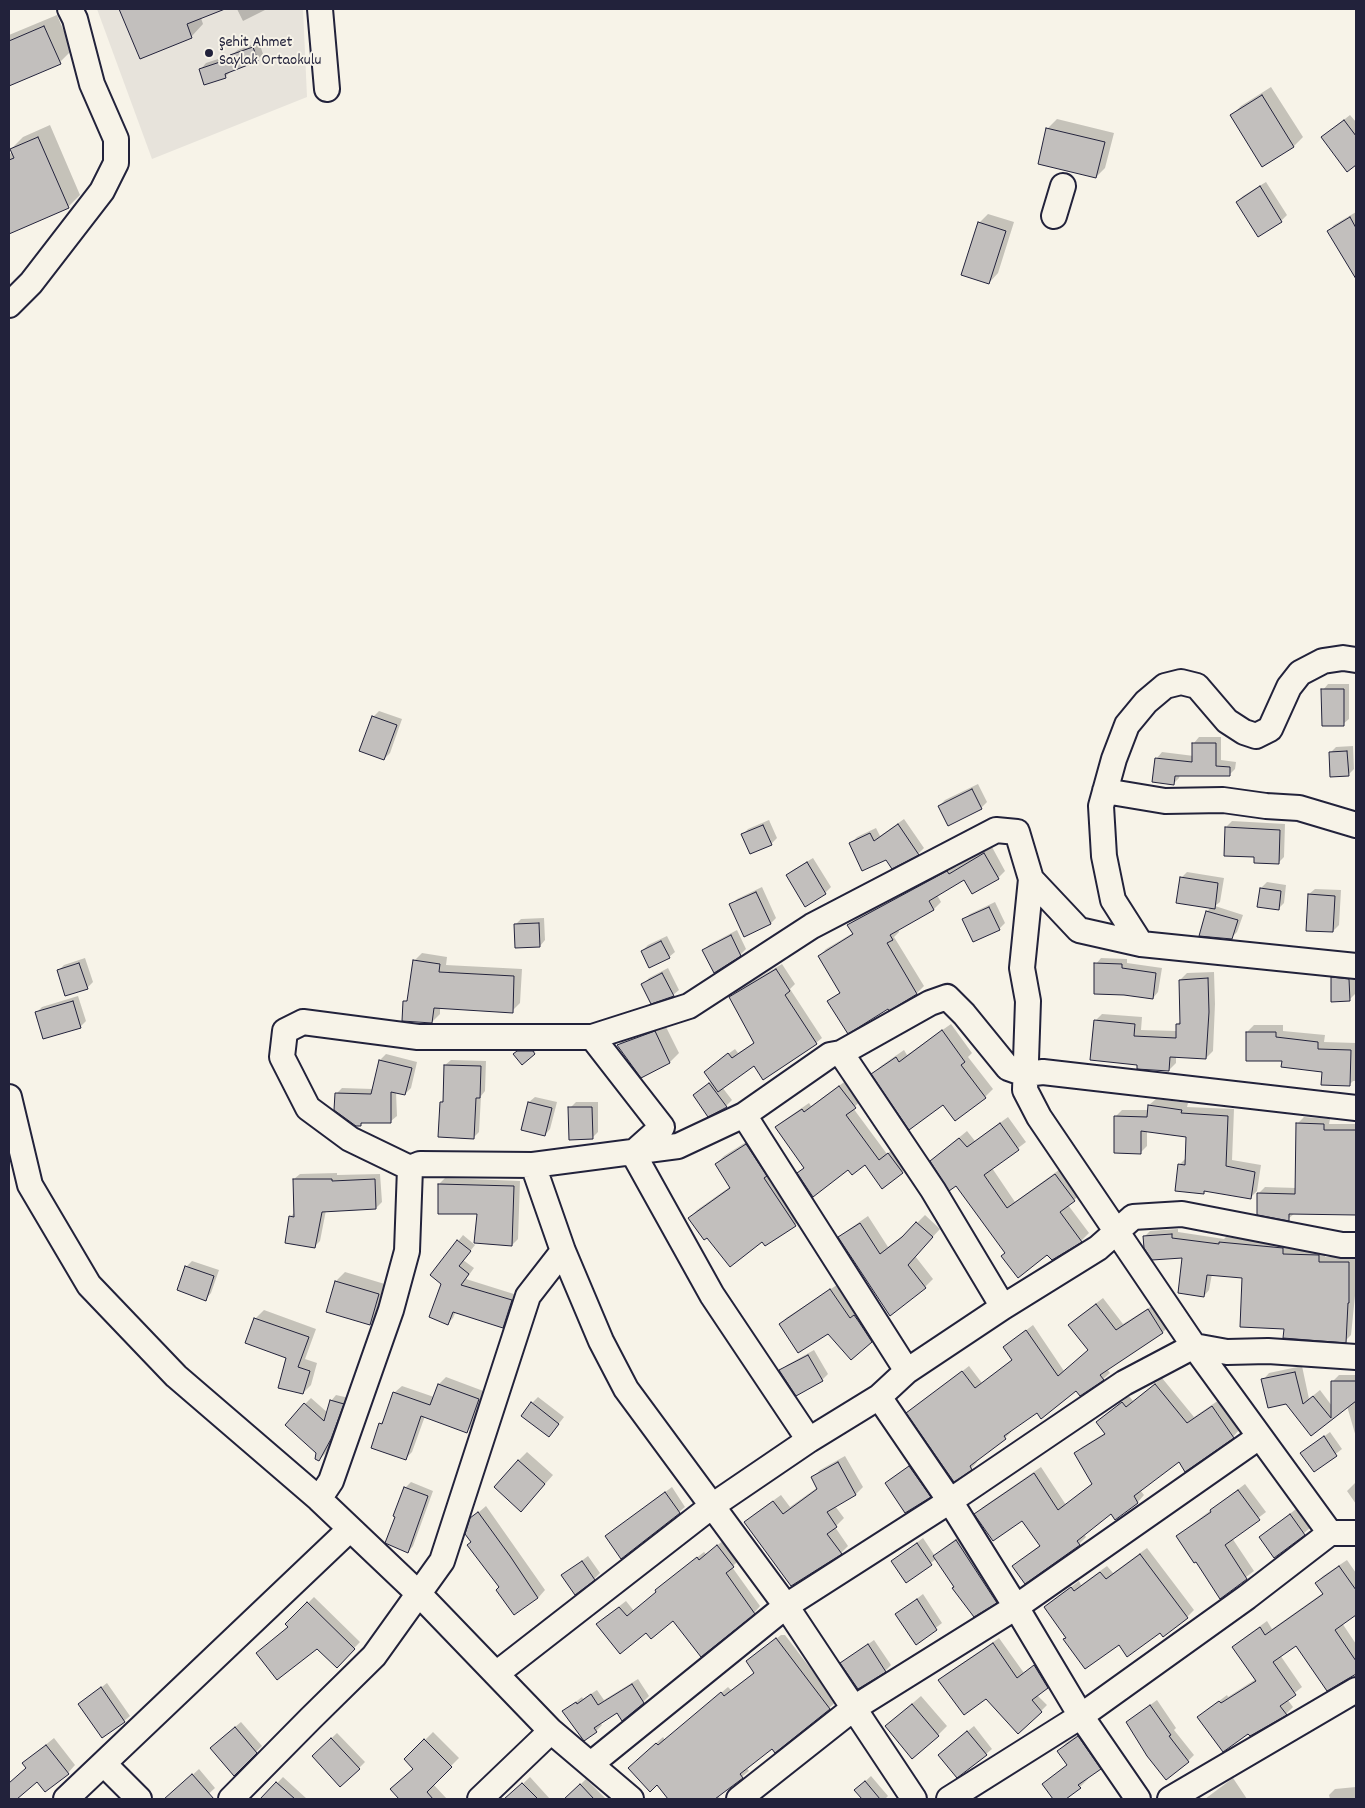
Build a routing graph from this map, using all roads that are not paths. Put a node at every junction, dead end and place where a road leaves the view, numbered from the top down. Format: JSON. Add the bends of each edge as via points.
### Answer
{"nodes":[{"id":1,"x":70,"y":9,"type":"edge"},
{"id":2,"x":320,"y":9,"type":"edge"},
{"id":3,"x":327,"y":89,"type":"dead end"},
{"id":4,"x":1062,"y":186,"type":"dead end"},
{"id":5,"x":1054,"y":216,"type":"dead end"},
{"id":6,"x":9,"y":305,"type":"edge"},
{"id":7,"x":1356,"y":660,"type":"edge"},
{"id":8,"x":1105,"y":791,"type":"junction"},
{"id":9,"x":1356,"y":825,"type":"edge"},
{"id":10,"x":1031,"y":879,"type":"junction"},
{"id":11,"x":1141,"y":944,"type":"junction"},
{"id":12,"x":1356,"y":966,"type":"edge"},
{"id":13,"x":592,"y":1037,"type":"junction"},
{"id":14,"x":842,"y":1054,"type":"junction"},
{"id":15,"x":1025,"y":1074,"type":"junction"},
{"id":16,"x":9,"y":1097,"type":"edge"},
{"id":17,"x":1356,"y":1108,"type":"edge"},
{"id":18,"x":744,"y":1115,"type":"junction"},
{"id":19,"x":633,"y":1153,"type":"junction"},
{"id":20,"x":533,"y":1165,"type":"junction"},
{"id":21,"x":410,"y":1168,"type":"junction"},
{"id":22,"x":1117,"y":1231,"type":"junction"},
{"id":23,"x":1356,"y":1245,"type":"edge"},
{"id":24,"x":563,"y":1251,"type":"junction"},
{"id":25,"x":1003,"y":1307,"type":"junction"},
{"id":26,"x":1194,"y":1346,"type":"junction"},
{"id":27,"x":1356,"y":1357,"type":"edge"},
{"id":28,"x":907,"y":1371,"type":"junction"},
{"id":29,"x":879,"y":1396,"type":"junction"},
{"id":30,"x":1259,"y":1437,"type":"junction"},
{"id":31,"x":808,"y":1440,"type":"junction"},
{"id":32,"x":319,"y":1499,"type":"junction"},
{"id":33,"x":950,"y":1501,"type":"junction"},
{"id":34,"x":712,"y":1506,"type":"junction"},
{"id":35,"x":350,"y":1529,"type":"junction"},
{"id":36,"x":1330,"y":1533,"type":"junction"},
{"id":37,"x":1356,"y":1533,"type":"edge"},
{"id":38,"x":420,"y":1594,"type":"junction"},
{"id":39,"x":786,"y":1606,"type":"junction"},
{"id":40,"x":1016,"y":1607,"type":"junction"},
{"id":41,"x":496,"y":1674,"type":"junction"},
{"id":42,"x":1356,"y":1690,"type":"edge"},
{"id":43,"x":854,"y":1708,"type":"junction"},
{"id":44,"x":1081,"y":1716,"type":"junction"},
{"id":45,"x":551,"y":1731,"type":"junction"},
{"id":46,"x":104,"y":1764,"type":"junction"},
{"id":47,"x":591,"y":1764,"type":"junction"},
{"id":48,"x":66,"y":1799,"type":"edge"},
{"id":49,"x":139,"y":1799,"type":"edge"},
{"id":50,"x":231,"y":1799,"type":"edge"},
{"id":51,"x":480,"y":1799,"type":"edge"},
{"id":52,"x":631,"y":1799,"type":"edge"},
{"id":53,"x":739,"y":1799,"type":"edge"},
{"id":54,"x":914,"y":1799,"type":"edge"},
{"id":55,"x":949,"y":1799,"type":"edge"},
{"id":56,"x":1138,"y":1799,"type":"edge"},
{"id":57,"x":1170,"y":1799,"type":"edge"}],
"edges":[{"from":1,"to":6,"type":"street","via":[[92,84],[116,139],[116,163],[102,191],[31,283]]},
{"from":2,"to":3,"type":"street"},
{"from":4,"to":5,"type":"street"},
{"from":7,"to":8,"type":"street","via":[[1322,661],[1300,673],[1289,687],[1270,729],[1256,736],[1227,721],[1198,686],[1181,682],[1166,686],[1146,702],[1127,725]]},
{"from":8,"to":9,"type":"street","via":[[1165,801],[1223,800],[1299,808]]},
{"from":8,"to":11,"type":"street","via":[[1101,806],[1104,856],[1113,900]]},
{"from":10,"to":11,"type":"street","via":[[1079,930]]},
{"from":10,"to":13,"type":"street","via":[[1017,832],[996,830],[812,926],[689,1006]]},
{"from":10,"to":15,"type":"street","via":[[1022,968],[1028,1001]]},
{"from":11,"to":12,"type":"street"},
{"from":13,"to":19,"type":"street","via":[[662,1127]]},
{"from":13,"to":21,"type":"street","via":[[418,1037],[303,1022],[284,1031],[282,1057],[308,1108],[350,1139]]},
{"from":14,"to":15,"type":"street","via":[[930,1003],[947,997],[1008,1068]]},
{"from":14,"to":18,"type":"street","via":[[830,1055]]},
{"from":14,"to":25,"type":"street","via":[[933,1190]]},
{"from":15,"to":17,"type":"street","via":[[1043,1072]]},
{"from":15,"to":22,"type":"street","via":[[1025,1090],[1038,1117]]},
{"from":16,"to":32,"type":"street","via":[[30,1185],[89,1285],[176,1376]]},
{"from":18,"to":19,"type":"street","via":[[678,1146]]},
{"from":18,"to":28,"type":"street"},
{"from":19,"to":20,"type":"street"},
{"from":19,"to":31,"type":"street","via":[[712,1295]]},
{"from":20,"to":21,"type":"street","via":[[420,1164]]},
{"from":20,"to":24,"type":"street"},
{"from":21,"to":32,"type":"street","via":[[407,1252],[391,1310],[331,1482]]},
{"from":22,"to":23,"type":"street","via":[[1133,1217],[1182,1214]]},
{"from":22,"to":25,"type":"street","via":[[1098,1248]]},
{"from":22,"to":26,"type":"street"},
{"from":24,"to":34,"type":"street","via":[[601,1341],[626,1389]]},
{"from":24,"to":38,"type":"street","via":[[528,1296],[442,1561]]},
{"from":25,"to":28,"type":"street"},
{"from":26,"to":27,"type":"street","via":[[1227,1352]]},
{"from":26,"to":30,"type":"street"},
{"from":26,"to":33,"type":"street","via":[[1124,1383]]},
{"from":28,"to":29,"type":"street"},
{"from":29,"to":31,"type":"street"},
{"from":29,"to":33,"type":"street"},
{"from":30,"to":36,"type":"street"},
{"from":30,"to":40,"type":"street"},
{"from":31,"to":34,"type":"street"},
{"from":32,"to":35,"type":"street"},
{"from":33,"to":39,"type":"street"},
{"from":33,"to":40,"type":"street"},
{"from":34,"to":39,"type":"street"},
{"from":34,"to":41,"type":"street"},
{"from":35,"to":38,"type":"street"},
{"from":35,"to":46,"type":"street"},
{"from":36,"to":37,"type":"street"},
{"from":36,"to":44,"type":"street"},
{"from":38,"to":41,"type":"street"},
{"from":38,"to":50,"type":"street","via":[[374,1656]]},
{"from":39,"to":43,"type":"street"},
{"from":39,"to":47,"type":"street"},
{"from":40,"to":43,"type":"street"},
{"from":40,"to":44,"type":"street"},
{"from":41,"to":45,"type":"street"},
{"from":42,"to":57,"type":"street"},
{"from":43,"to":53,"type":"street"},
{"from":43,"to":54,"type":"street"},
{"from":44,"to":55,"type":"street"},
{"from":44,"to":56,"type":"street"},
{"from":45,"to":47,"type":"street"},
{"from":45,"to":51,"type":"street"},
{"from":46,"to":48,"type":"street"},
{"from":46,"to":49,"type":"street"},
{"from":47,"to":52,"type":"street"}]}
